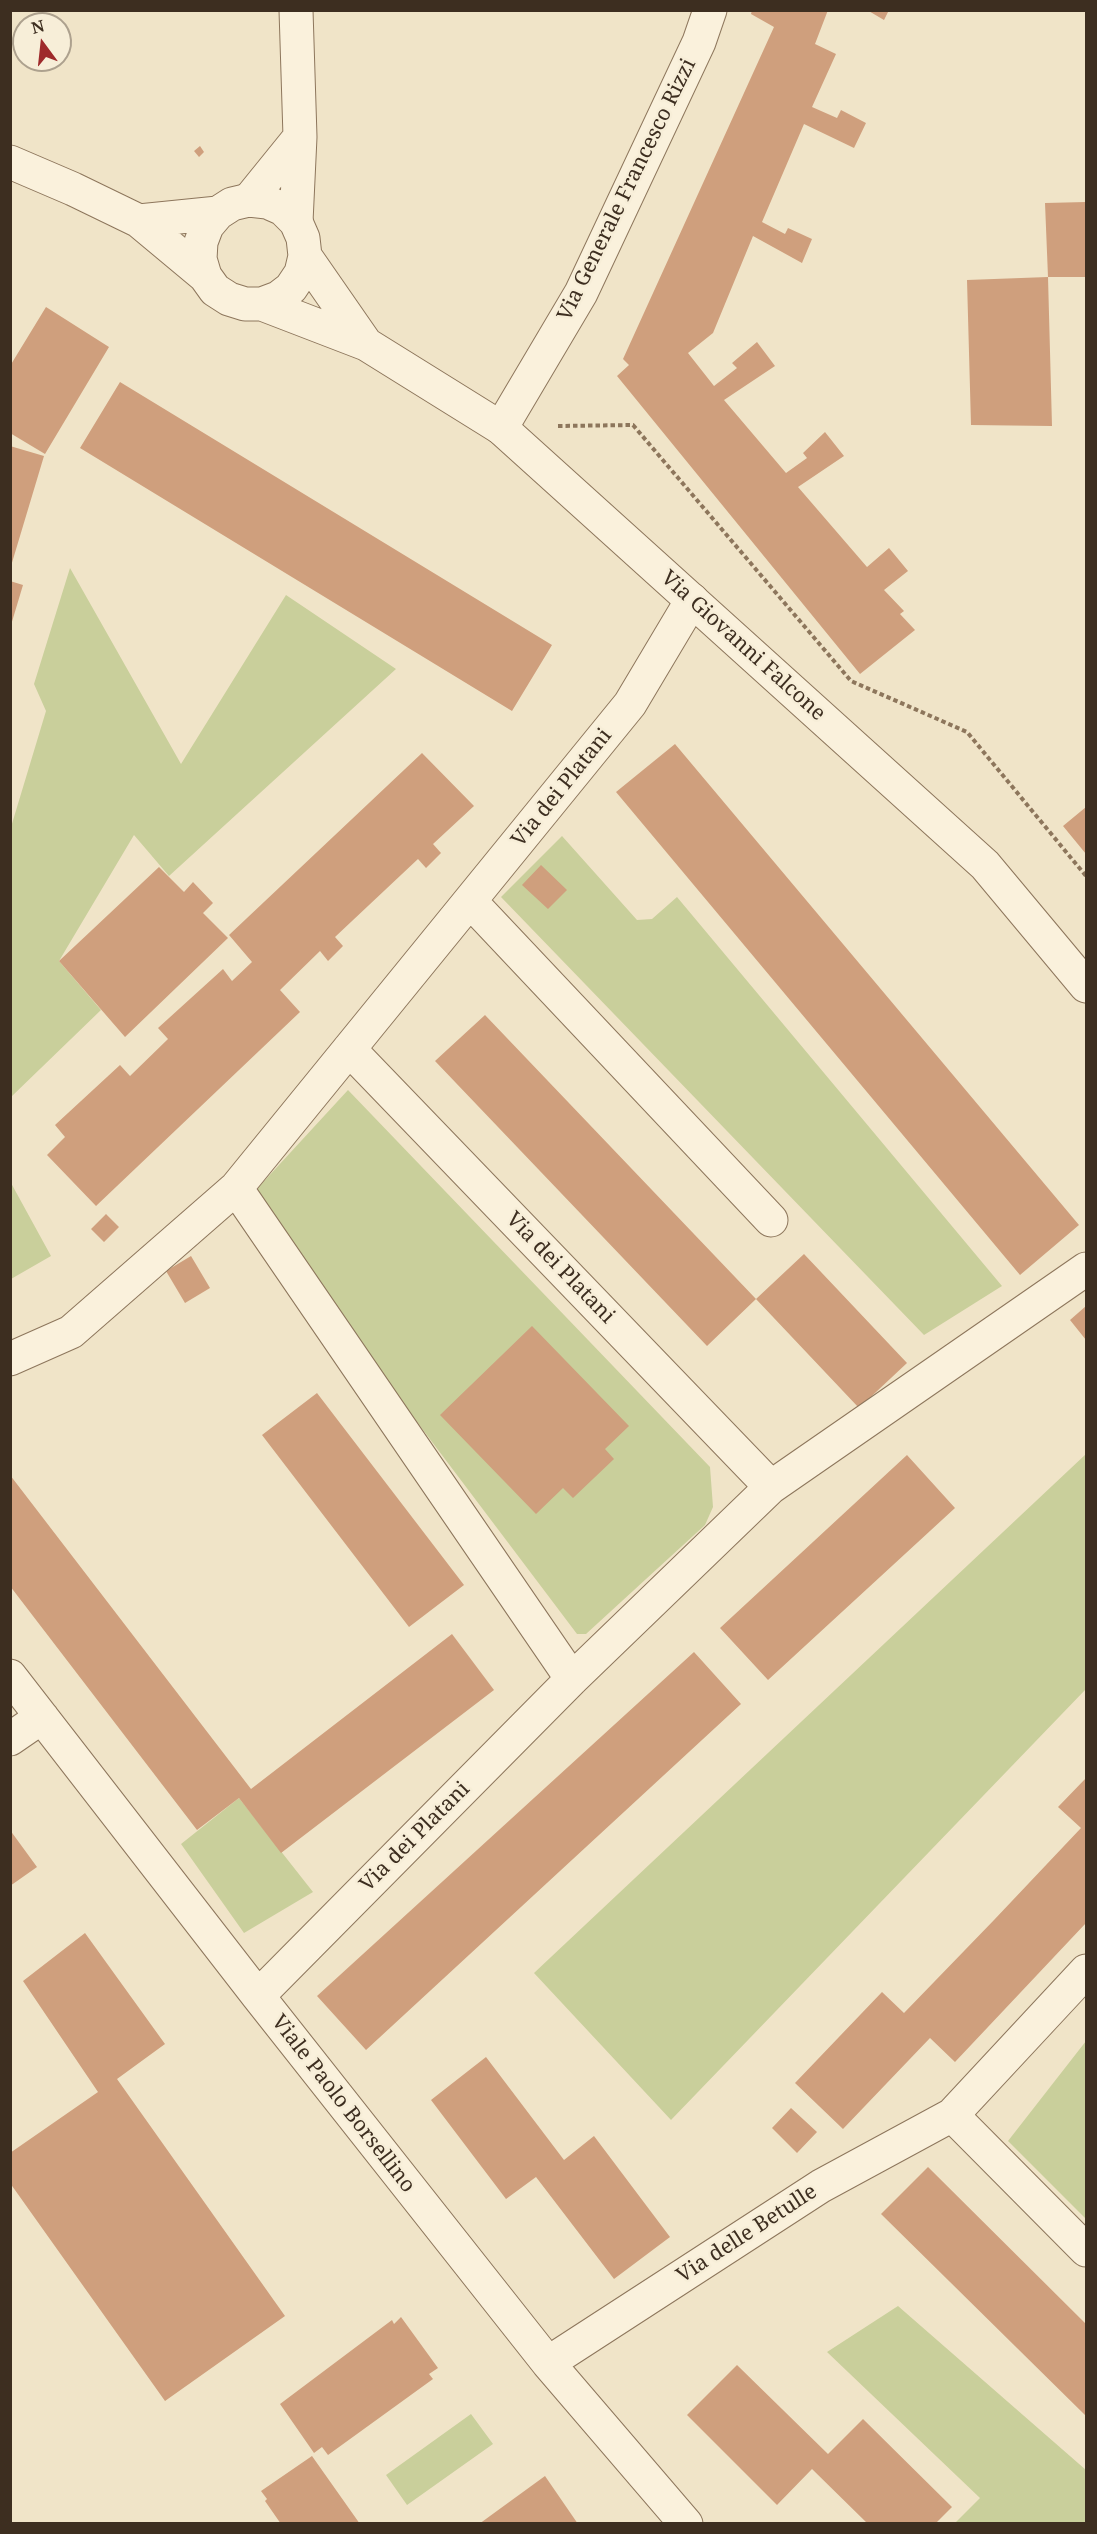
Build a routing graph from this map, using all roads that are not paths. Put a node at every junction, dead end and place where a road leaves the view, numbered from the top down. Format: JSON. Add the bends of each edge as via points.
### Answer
{"nodes":[{"id":1,"x":296,"y":10,"type":"edge"},
{"id":2,"x":710,"y":10,"type":"edge"},
{"id":3,"x":300,"y":137,"type":"junction"},
{"id":4,"x":10,"y":162,"type":"edge"},
{"id":5,"x":10,"y":187,"type":"edge"},
{"id":6,"x":73,"y":189,"type":"junction"},
{"id":7,"x":249,"y":200,"type":"junction"},
{"id":8,"x":218,"y":213,"type":"junction"},
{"id":9,"x":139,"y":221,"type":"junction"},
{"id":10,"x":296,"y":222,"type":"junction"},
{"id":11,"x":305,"y":256,"type":"junction"},
{"id":12,"x":205,"y":276,"type":"junction"},
{"id":13,"x":262,"y":304,"type":"junction"},
{"id":14,"x":366,"y":344,"type":"junction"},
{"id":15,"x":501,"y":428,"type":"junction"},
{"id":16,"x":692,"y":600,"type":"junction"},
{"id":17,"x":470,"y":901,"type":"junction"},
{"id":18,"x":1086,"y":986,"type":"edge"},
{"id":19,"x":349,"y":1049,"type":"junction"},
{"id":20,"x":236,"y":1188,"type":"junction"},
{"id":21,"x":771,"y":1220,"type":"dead end"},
{"id":22,"x":1086,"y":1269,"type":"edge"},
{"id":23,"x":10,"y":1359,"type":"edge"},
{"id":24,"x":771,"y":1487,"type":"junction"},
{"id":25,"x":10,"y":1676,"type":"edge"},
{"id":26,"x":572,"y":1679,"type":"junction"},
{"id":27,"x":42,"y":1717,"type":"junction"},
{"id":28,"x":10,"y":1739,"type":"edge"},
{"id":29,"x":1086,"y":1971,"type":"edge"},
{"id":30,"x":258,"y":1996,"type":"junction"},
{"id":31,"x":952,"y":2115,"type":"junction"},
{"id":32,"x":1086,"y":2250,"type":"edge"},
{"id":33,"x":548,"y":2363,"type":"junction"},
{"id":34,"x":686,"y":2523,"type":"edge"}],
"edges":[{"from":1,"to":3,"type":"street","name":"Via Giovanni Falcone"},
{"from":2,"to":15,"type":"street","name":"Via Generale Francesco Rizzi","via":[[699,42],[581,293]]},
{"from":3,"to":7,"type":"street"},
{"from":3,"to":10,"type":"street","name":"Via Giovanni Falcone"},
{"from":4,"to":6,"type":"street","name":"Via Giovanni Falcone"},
{"from":5,"to":6,"type":"street","name":"Via Giovanni Falcone"},
{"from":6,"to":9,"type":"street","name":"Via Giovanni Falcone"},
{"from":7,"to":8,"type":"street"},
{"from":7,"to":10,"type":"street","via":[[283,209]]},
{"from":8,"to":9,"type":"street"},
{"from":8,"to":12,"type":"street","via":[[201,242]]},
{"from":9,"to":12,"type":"street","name":"Via Giovanni Falcone"},
{"from":10,"to":11,"type":"street","name":"Via Giovanni Falcone"},
{"from":11,"to":13,"type":"street","via":[[301,273],[291,288]]},
{"from":11,"to":14,"type":"street","name":"Via Giovanni Falcone"},
{"from":12,"to":13,"type":"street","name":"Via Giovanni Falcone","via":[[215,290],[229,299]]},
{"from":13,"to":14,"type":"street","name":"Via Giovanni Falcone"},
{"from":14,"to":15,"type":"street","name":"Via Giovanni Falcone"},
{"from":15,"to":16,"type":"street","name":"Via Giovanni Falcone"},
{"from":16,"to":17,"type":"street","name":"Via dei Platani","via":[[630,704]]},
{"from":16,"to":18,"type":"street","name":"Via Giovanni Falcone","via":[[986,865]]},
{"from":17,"to":19,"type":"street","name":"Via dei Platani"},
{"from":17,"to":21,"type":"street"},
{"from":19,"to":20,"type":"street","name":"Via dei Platani"},
{"from":19,"to":24,"type":"street","name":"Via dei Platani"},
{"from":20,"to":23,"type":"street","name":"Via dei Platani","via":[[71,1332]]},
{"from":20,"to":26,"type":"street"},
{"from":22,"to":24,"type":"street","name":"Via dei Platani"},
{"from":24,"to":26,"type":"street","name":"Via dei Platani"},
{"from":25,"to":27,"type":"street","name":"Viale Paolo Borsellino"},
{"from":26,"to":30,"type":"street","name":"Via dei Platani"},
{"from":27,"to":28,"type":"street"},
{"from":27,"to":30,"type":"street","name":"Viale Paolo Borsellino"},
{"from":29,"to":31,"type":"street","name":"Via delle Betulle"},
{"from":30,"to":33,"type":"street","name":"Viale Paolo Borsellino"},
{"from":31,"to":32,"type":"street"},
{"from":31,"to":33,"type":"street","name":"Via delle Betulle","via":[[821,2186]]},
{"from":33,"to":34,"type":"street","name":"Viale Paolo Borsellino"}]}
